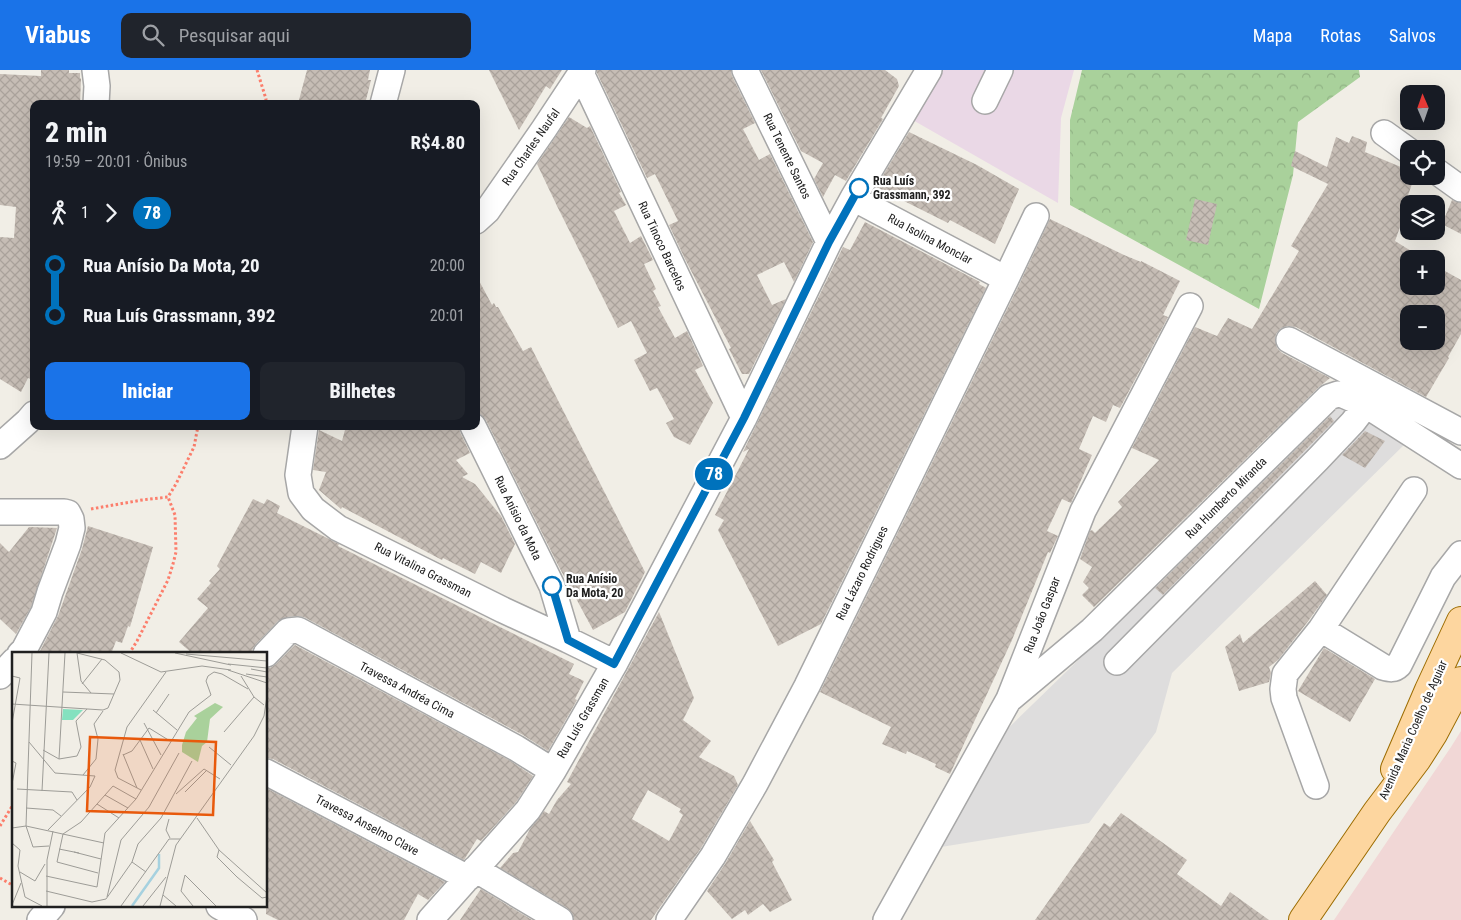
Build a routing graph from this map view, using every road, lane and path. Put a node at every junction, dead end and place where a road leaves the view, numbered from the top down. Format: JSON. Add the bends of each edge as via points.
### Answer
{"nodes":[{"id":1,"x":95,"y":70,"type":"edge"},
{"id":2,"x":257,"y":70,"type":"edge"},
{"id":3,"x":392,"y":70,"type":"edge"},
{"id":4,"x":744,"y":70,"type":"edge"},
{"id":5,"x":1000,"y":70,"type":"edge"},
{"id":6,"x":582,"y":72,"type":"edge"},
{"id":7,"x":923,"y":72,"type":"edge"},
{"id":8,"x":96,"y":100,"type":"edge"},
{"id":9,"x":266,"y":100,"type":"edge"},
{"id":10,"x":384,"y":100,"type":"edge"},
{"id":11,"x":986,"y":101,"type":"dead end"},
{"id":12,"x":1384,"y":133,"type":"dead end"},
{"id":13,"x":1400,"y":145,"type":"edge"},
{"id":14,"x":1445,"y":177,"type":"edge"},
{"id":15,"x":1461,"y":189,"type":"edge"},
{"id":16,"x":852,"y":198,"type":"junction"},
{"id":17,"x":1036,"y":216,"type":"dead end"},
{"id":18,"x":480,"y":217,"type":"edge"},
{"id":19,"x":829,"y":242,"type":"junction"},
{"id":20,"x":1006,"y":279,"type":"junction"},
{"id":21,"x":1190,"y":306,"type":"dead end"},
{"id":22,"x":1289,"y":340,"type":"dead end"},
{"id":23,"x":1366,"y":406,"type":"junction"},
{"id":24,"x":744,"y":418,"type":"junction"},
{"id":25,"x":30,"y":419,"type":"edge"},
{"id":26,"x":197,"y":430,"type":"edge"},
{"id":27,"x":304,"y":430,"type":"edge"},
{"id":28,"x":475,"y":430,"type":"edge"},
{"id":29,"x":1461,"y":432,"type":"edge"},
{"id":30,"x":0,"y":446,"type":"edge"},
{"id":31,"x":1461,"y":466,"type":"edge"},
{"id":32,"x":1414,"y":490,"type":"dead end"},
{"id":33,"x":168,"y":497,"type":"junction"},
{"id":34,"x":0,"y":512,"type":"edge"},
{"id":35,"x":68,"y":513,"type":"junction"},
{"id":36,"x":1459,"y":560,"type":"edge"},
{"id":37,"x":1461,"y":621,"type":"edge"},
{"id":38,"x":1322,"y":629,"type":"junction"},
{"id":39,"x":568,"y":640,"type":"junction"},
{"id":40,"x":22,"y":652,"type":"edge"},
{"id":41,"x":130,"y":652,"type":"edge"},
{"id":42,"x":268,"y":652,"type":"edge"},
{"id":43,"x":1117,"y":662,"type":"dead end"},
{"id":44,"x":12,"y":663,"type":"edge"},
{"id":45,"x":614,"y":664,"type":"junction"},
{"id":46,"x":0,"y":676,"type":"edge"},
{"id":47,"x":1458,"y":693,"type":"edge"},
{"id":48,"x":1009,"y":700,"type":"junction"},
{"id":49,"x":554,"y":771,"type":"junction"},
{"id":50,"x":268,"y":773,"type":"edge"},
{"id":51,"x":1316,"y":786,"type":"dead end"},
{"id":52,"x":12,"y":806,"type":"edge"},
{"id":53,"x":1377,"y":812,"type":"junction"},
{"id":54,"x":0,"y":826,"type":"edge"},
{"id":55,"x":471,"y":874,"type":"junction"},
{"id":56,"x":0,"y":878,"type":"edge"},
{"id":57,"x":12,"y":885,"type":"edge"},
{"id":58,"x":223,"y":908,"type":"edge"},
{"id":59,"x":244,"y":920,"type":"edge"},
{"id":60,"x":430,"y":920,"type":"edge"},
{"id":61,"x":560,"y":920,"type":"edge"},
{"id":62,"x":669,"y":920,"type":"edge"},
{"id":63,"x":886,"y":920,"type":"edge"},
{"id":64,"x":1303,"y":920,"type":"edge"}],
"edges":[{"from":1,"to":8,"type":"street"},
{"from":2,"to":9,"type":"path"},
{"from":3,"to":10,"type":"street"},
{"from":4,"to":19,"type":"street","name":"Rua Tenente Santos"},
{"from":5,"to":11,"type":"street"},
{"from":6,"to":18,"type":"street","name":"Rua Charles Naufal"},
{"from":6,"to":24,"type":"street","name":"Rua Tinoco Barcelos"},
{"from":7,"to":16,"type":"street","name":"Rua Luís Grassman"},
{"from":12,"to":13,"type":"street"},
{"from":14,"to":15,"type":"street"},
{"from":16,"to":19,"type":"street","name":"Rua Luís Grassman"},
{"from":16,"to":20,"type":"street","name":"Rua Isolina Monclar"},
{"from":17,"to":20,"type":"street","name":"Rua Lázaro Rodrigues"},
{"from":19,"to":24,"type":"street","name":"Rua Luís Grassman"},
{"from":20,"to":62,"type":"street","name":"Rua Lázaro Rodrigues","via":[[807,686],[713,856]]},
{"from":21,"to":48,"type":"street","name":"Rua João Gaspar","via":[[1083,511]]},
{"from":22,"to":29,"type":"street"},
{"from":23,"to":31,"type":"street","name":"Rua Humberto Miranda"},
{"from":23,"to":43,"type":"street","via":[[1318,460]]},
{"from":23,"to":48,"type":"street","name":"Rua Humberto Miranda","via":[[1343,395],[1329,397],[1092,630]]},
{"from":24,"to":45,"type":"street","name":"Rua Luís Grassman"},
{"from":25,"to":30,"type":"street"},
{"from":26,"to":33,"type":"path","via":[[194,447]]},
{"from":27,"to":39,"type":"street","name":"Rua Vitalina Grassman","via":[[298,476],[301,493],[313,509],[338,528]]},
{"from":28,"to":39,"type":"street","name":"Rua Anísio da Mota","via":[[552,586]]},
{"from":32,"to":38,"type":"street"},
{"from":33,"to":35,"type":"path"},
{"from":33,"to":41,"type":"path","via":[[175,516],[174,564]]},
{"from":34,"to":35,"type":"street"},
{"from":35,"to":40,"type":"street","via":[[72,519],[68,544],[44,612]]},
{"from":36,"to":38,"type":"street","via":[[1443,577],[1396,668],[1383,667]]},
{"from":37,"to":53,"type":"main road","name":"Avenida Maria Coelho de Aguiar"},
{"from":38,"to":51,"type":"street","via":[[1285,674],[1283,689]]},
{"from":39,"to":45,"type":"street","name":"Rua Vitalina Grassman"},
{"from":42,"to":49,"type":"street","name":"Travessa Andréa Cima","via":[[288,631],[298,630]]},
{"from":44,"to":46,"type":"street"},
{"from":45,"to":49,"type":"street","name":"Rua Luís Grassman"},
{"from":47,"to":53,"type":"main road","name":"Avenida Maria Coelho de Aguiar","via":[[1428,742]]},
{"from":48,"to":63,"type":"street","name":"Rua João Gaspar"},
{"from":49,"to":55,"type":"street","name":"Rua Luís Grassman","via":[[528,810]]},
{"from":50,"to":55,"type":"street","name":"Travessa Anselmo Clave"},
{"from":52,"to":54,"type":"path"},
{"from":53,"to":64,"type":"main road","name":"Avenida Maria Coelho de Aguiar"},
{"from":55,"to":60,"type":"street","name":"Rua Luís Grassman"},
{"from":55,"to":61,"type":"street","name":"Travessa Anselmo Clave"},
{"from":56,"to":57,"type":"path"},
{"from":58,"to":59,"type":"street"}]}
